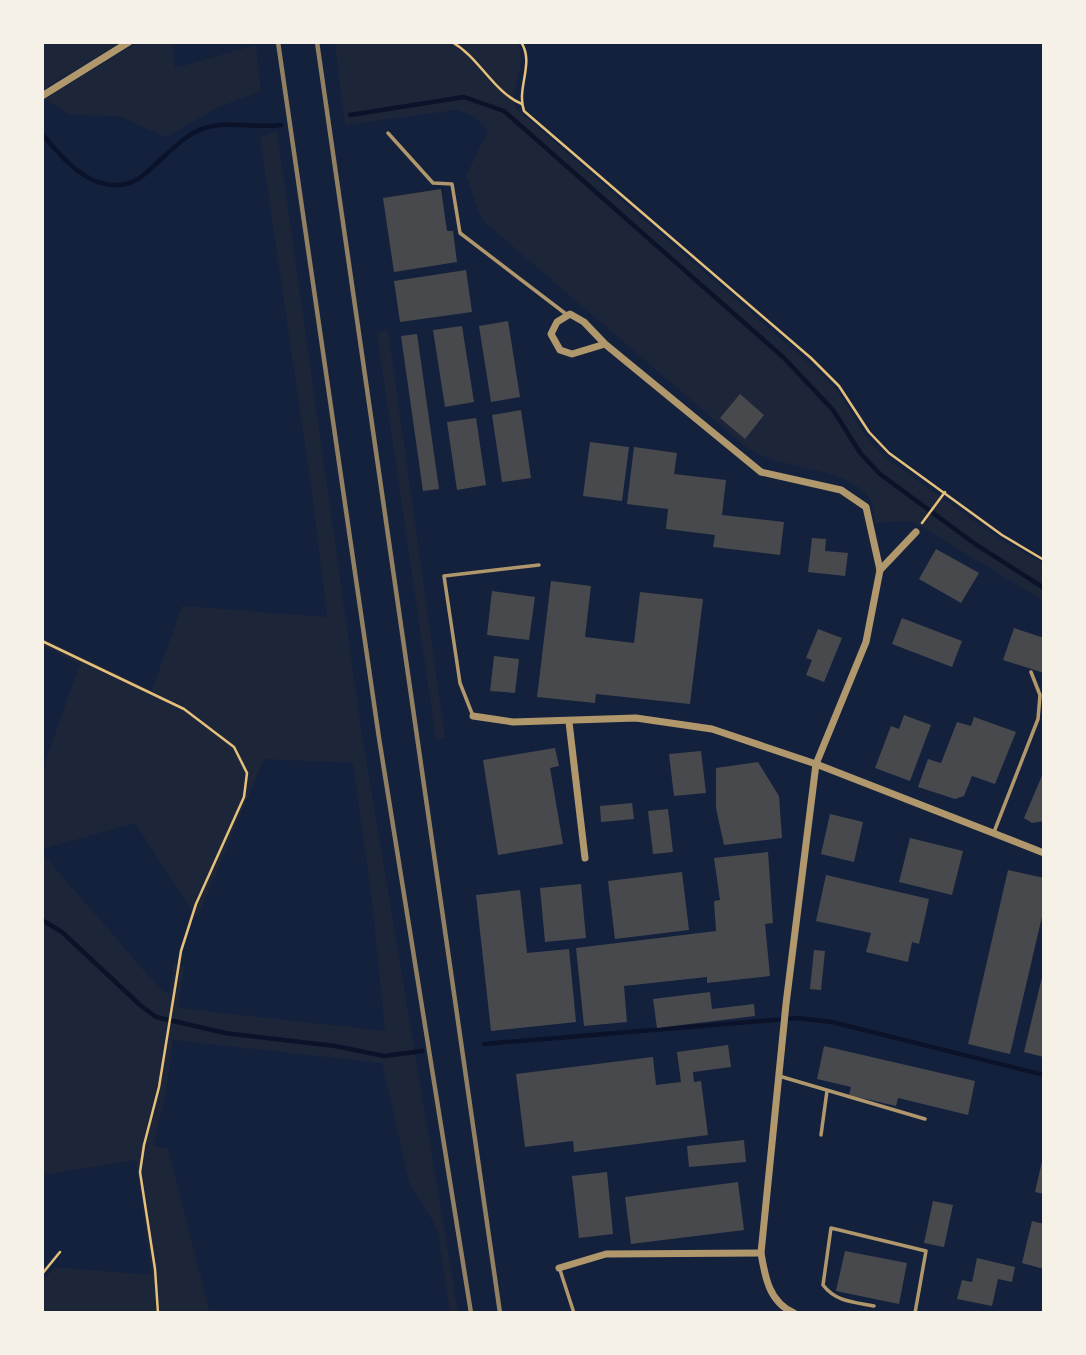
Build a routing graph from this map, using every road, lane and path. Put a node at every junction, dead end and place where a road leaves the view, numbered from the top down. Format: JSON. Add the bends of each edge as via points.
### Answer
{"nodes":[{"id":1,"x":129,"y":42,"type":"edge"},
{"id":2,"x":452,"y":42,"type":"edge"},
{"id":3,"x":521,"y":42,"type":"edge"},
{"id":4,"x":42,"y":96,"type":"edge"},
{"id":5,"x":522,"y":104,"type":"junction"},
{"id":6,"x":388,"y":133,"type":"dead end"},
{"id":7,"x":567,"y":316,"type":"junction"},
{"id":8,"x":605,"y":344,"type":"junction"},
{"id":9,"x":944,"y":493,"type":"junction"},
{"id":10,"x":916,"y":531,"type":"joint"},
{"id":11,"x":1044,"y":560,"type":"edge"},
{"id":12,"x":539,"y":565,"type":"dead end"},
{"id":13,"x":880,"y":570,"type":"junction"},
{"id":14,"x":42,"y":641,"type":"edge"},
{"id":15,"x":1031,"y":672,"type":"dead end"},
{"id":16,"x":473,"y":716,"type":"joint"},
{"id":17,"x":569,"y":722,"type":"junction"},
{"id":18,"x":816,"y":764,"type":"junction"},
{"id":19,"x":993,"y":834,"type":"junction"},
{"id":20,"x":1044,"y":853,"type":"edge"},
{"id":21,"x":585,"y":858,"type":"dead end"},
{"id":22,"x":778,"y":1076,"type":"junction"},
{"id":23,"x":827,"y":1091,"type":"junction"},
{"id":24,"x":925,"y":1119,"type":"dead end"},
{"id":25,"x":821,"y":1135,"type":"dead end"},
{"id":26,"x":60,"y":1252,"type":"dead end"},
{"id":27,"x":761,"y":1253,"type":"junction"},
{"id":28,"x":559,"y":1268,"type":"joint"},
{"id":29,"x":42,"y":1274,"type":"edge"},
{"id":30,"x":874,"y":1306,"type":"dead end"},
{"id":31,"x":158,"y":1313,"type":"edge"},
{"id":32,"x":575,"y":1313,"type":"edge"},
{"id":33,"x":794,"y":1313,"type":"edge"},
{"id":34,"x":915,"y":1313,"type":"edge"}],
"edges":[{"from":1,"to":4,"type":"street"},
{"from":2,"to":5,"type":"path","via":[[511,99]]},
{"from":3,"to":5,"type":"path","via":[[527,61],[520,89]]},
{"from":5,"to":9,"type":"path","via":[[536,122],[811,358],[889,453]]},
{"from":6,"to":7,"type":"lane","via":[[433,183],[452,184],[460,233]]},
{"from":7,"to":8,"type":"street","via":[[584,322]]},
{"from":7,"to":8,"type":"street","via":[[551,334],[560,350],[572,354]]},
{"from":8,"to":13,"type":"street","via":[[761,471],[841,490],[866,507]]},
{"from":9,"to":10,"type":"path"},
{"from":9,"to":11,"type":"path"},
{"from":10,"to":13,"type":"street"},
{"from":12,"to":16,"type":"lane","via":[[444,576],[460,683]]},
{"from":13,"to":18,"type":"street","via":[[866,642]]},
{"from":14,"to":31,"type":"path","via":[[184,709],[234,747],[247,773],[244,797],[196,904],[176,976],[140,1172]]},
{"from":15,"to":19,"type":"lane","via":[[1040,695],[1038,719]]},
{"from":16,"to":17,"type":"street"},
{"from":17,"to":18,"type":"street","via":[[636,718],[712,729]]},
{"from":17,"to":21,"type":"street"},
{"from":18,"to":19,"type":"street"},
{"from":18,"to":22,"type":"street"},
{"from":19,"to":20,"type":"street"},
{"from":22,"to":23,"type":"lane"},
{"from":22,"to":27,"type":"street"},
{"from":23,"to":24,"type":"lane"},
{"from":23,"to":25,"type":"lane"},
{"from":26,"to":29,"type":"path"},
{"from":27,"to":28,"type":"street","via":[[606,1254]]},
{"from":27,"to":33,"type":"street","via":[[767,1287]]},
{"from":28,"to":32,"type":"lane"},
{"from":30,"to":34,"type":"lane","via":[[840,1300],[822,1284],[831,1228],[926,1251]]}]}
